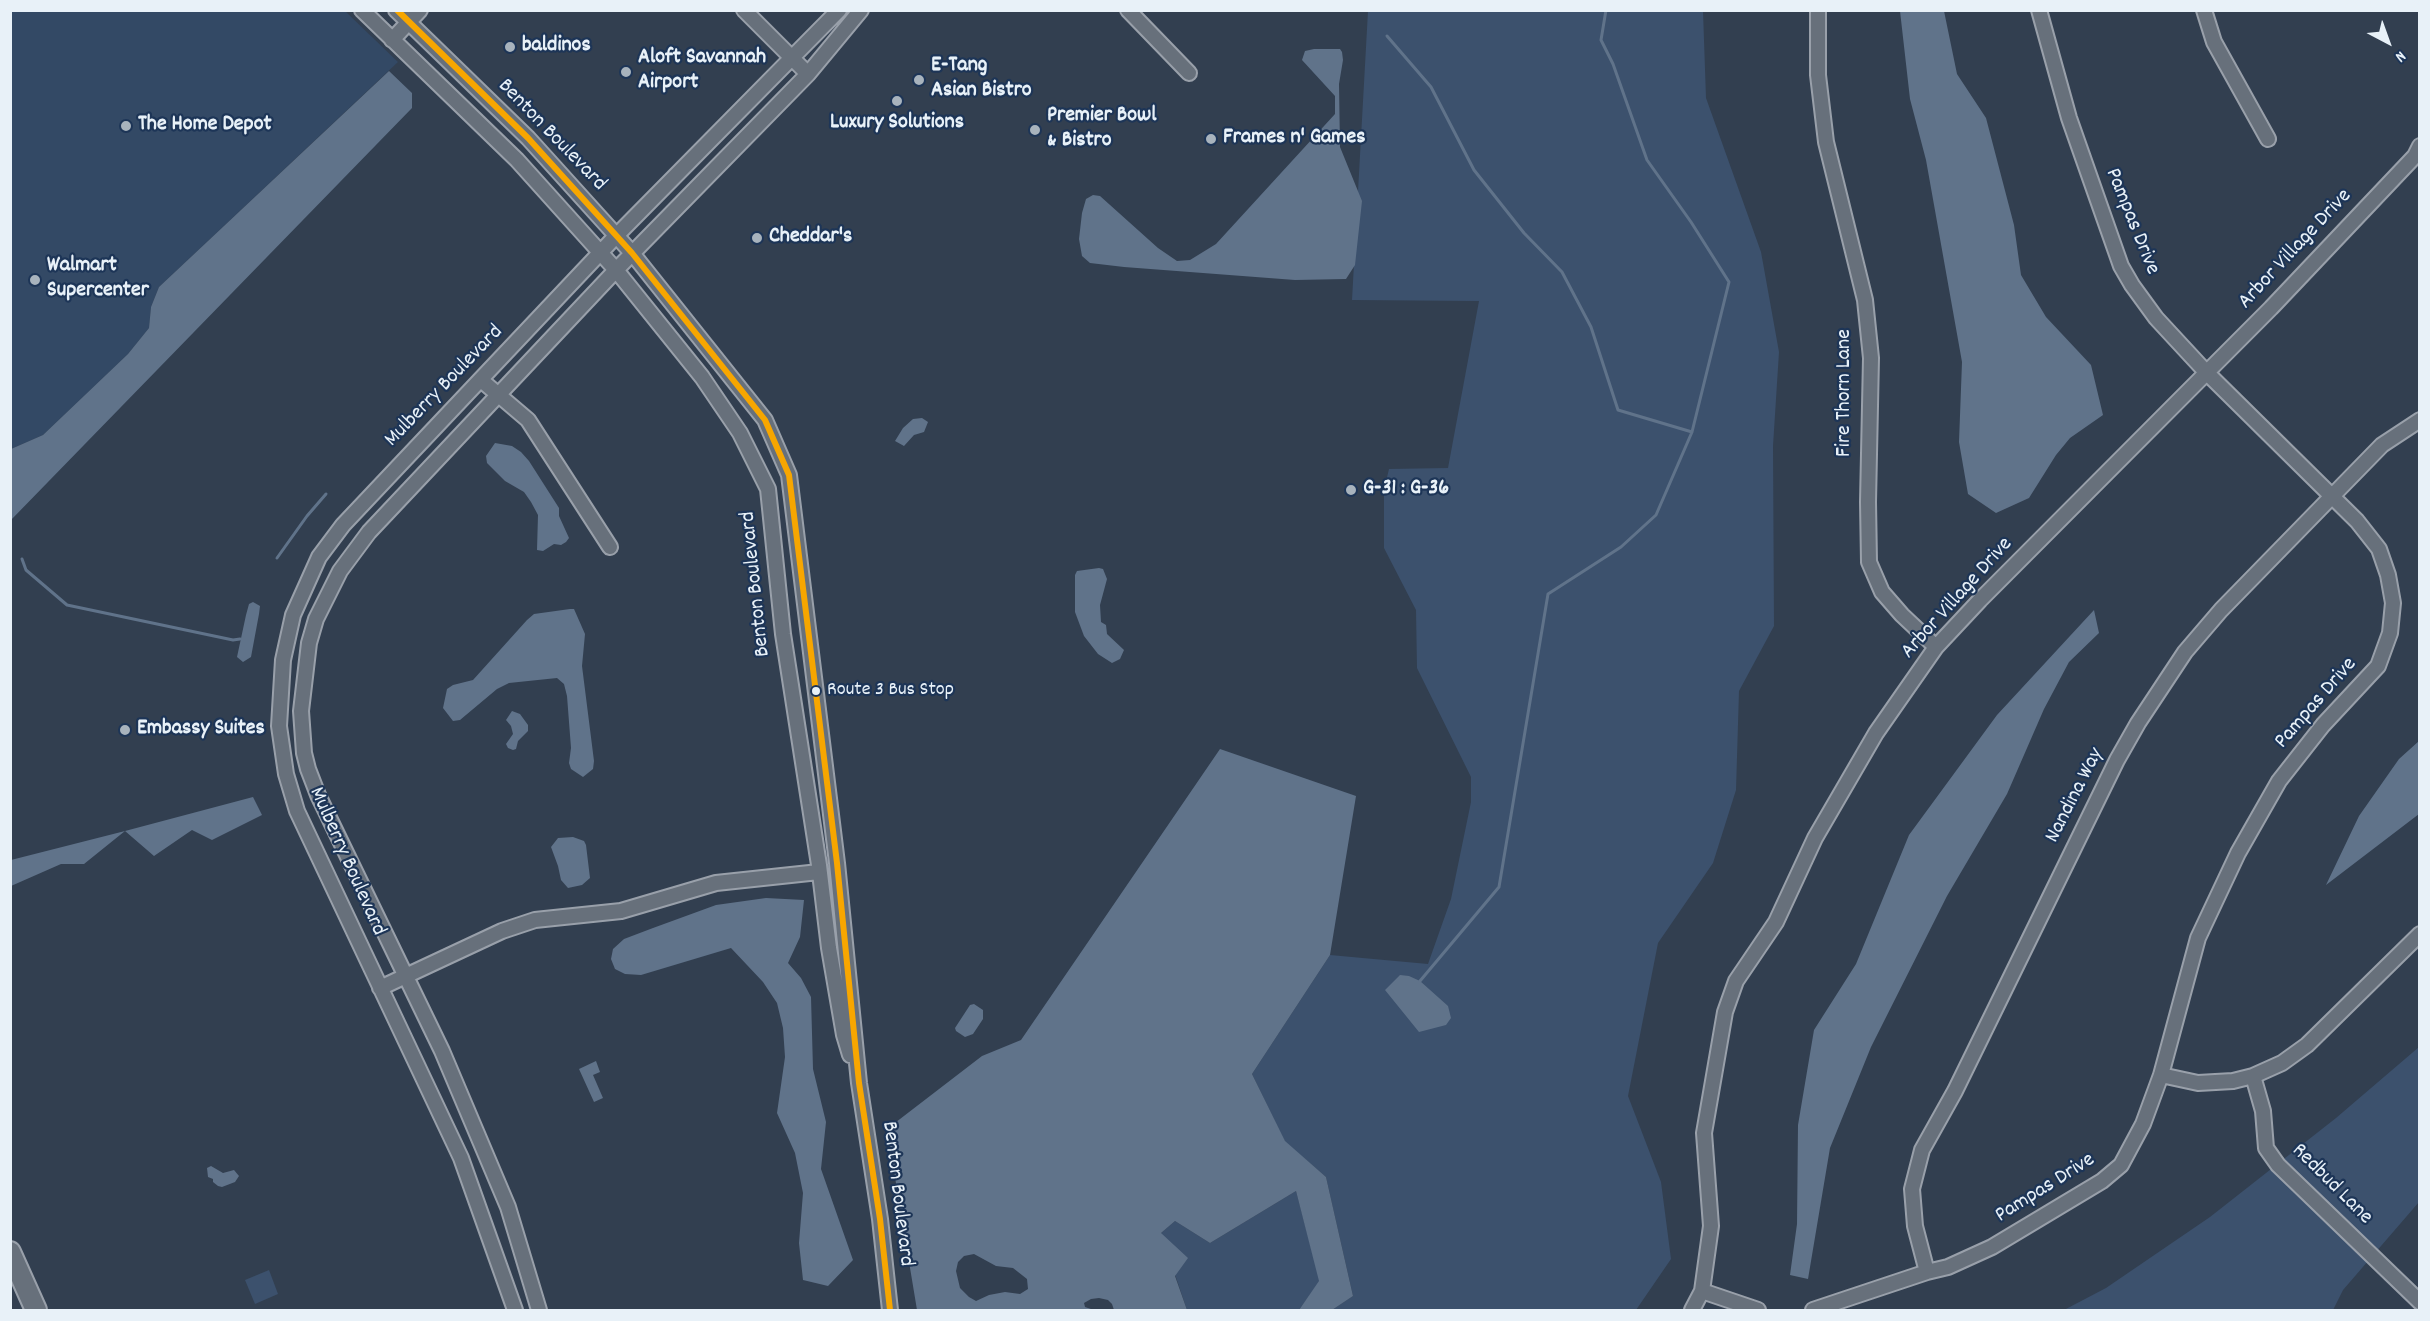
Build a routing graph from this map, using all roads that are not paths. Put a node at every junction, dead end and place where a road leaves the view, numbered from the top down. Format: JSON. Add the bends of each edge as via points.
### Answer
{"nodes":[{"id":1,"x":362,"y":10,"type":"edge"},
{"id":2,"x":396,"y":10,"type":"edge"},
{"id":3,"x":420,"y":10,"type":"edge"},
{"id":4,"x":744,"y":10,"type":"edge"},
{"id":5,"x":839,"y":10,"type":"edge"},
{"id":6,"x":861,"y":10,"type":"edge"},
{"id":7,"x":1128,"y":10,"type":"edge"},
{"id":8,"x":1818,"y":10,"type":"edge"},
{"id":9,"x":2039,"y":10,"type":"edge"},
{"id":10,"x":2204,"y":10,"type":"edge"},
{"id":11,"x":409,"y":22,"type":"junction"},
{"id":12,"x":392,"y":40,"type":"junction"},
{"id":13,"x":792,"y":57,"type":"junction"},
{"id":14,"x":1188,"y":72,"type":"dead end"},
{"id":15,"x":808,"y":74,"type":"junction"},
{"id":16,"x":2268,"y":139,"type":"dead end"},
{"id":17,"x":2420,"y":146,"type":"edge"},
{"id":18,"x":616,"y":236,"type":"junction"},
{"id":19,"x":600,"y":253,"type":"junction"},
{"id":20,"x":632,"y":253,"type":"junction"},
{"id":21,"x":616,"y":270,"type":"junction"},
{"id":22,"x":2206,"y":372,"type":"junction"},
{"id":23,"x":481,"y":380,"type":"junction"},
{"id":24,"x":498,"y":396,"type":"junction"},
{"id":25,"x":2420,"y":420,"type":"edge"},
{"id":26,"x":2332,"y":496,"type":"junction"},
{"id":27,"x":610,"y":547,"type":"dead end"},
{"id":28,"x":1936,"y":647,"type":"junction"},
{"id":29,"x":819,"y":872,"type":"junction"},
{"id":30,"x":2420,"y":934,"type":"edge"},
{"id":31,"x":406,"y":976,"type":"junction"},
{"id":32,"x":380,"y":988,"type":"junction"},
{"id":33,"x":2161,"y":1075,"type":"junction"},
{"id":34,"x":2253,"y":1077,"type":"junction"},
{"id":35,"x":859,"y":1083,"type":"junction"},
{"id":36,"x":10,"y":1252,"type":"edge"},
{"id":37,"x":1927,"y":1272,"type":"junction"},
{"id":38,"x":1702,"y":1291,"type":"junction"},
{"id":39,"x":2420,"y":1302,"type":"edge"},
{"id":40,"x":36,"y":1311,"type":"edge"},
{"id":41,"x":515,"y":1311,"type":"edge"},
{"id":42,"x":540,"y":1311,"type":"edge"},
{"id":43,"x":890,"y":1311,"type":"edge"},
{"id":44,"x":1692,"y":1311,"type":"edge"},
{"id":45,"x":1758,"y":1311,"type":"edge"},
{"id":46,"x":1813,"y":1311,"type":"edge"}],
"edges":[{"from":1,"to":12,"type":"street","name":"Benton Boulevard"},
{"from":2,"to":11,"type":"street","name":"Benton Boulevard"},
{"from":3,"to":11,"type":"street"},
{"from":4,"to":13,"type":"street"},
{"from":5,"to":13,"type":"street","name":"Mulberry Boulevard"},
{"from":6,"to":15,"type":"street","name":"Mulberry Boulevard"},
{"from":7,"to":14,"type":"street"},
{"from":8,"to":28,"type":"street","name":"Fire Thorn Lane","via":[[1818,78],[1826,142],[1865,300],[1871,358],[1869,562],[1882,592]]},
{"from":9,"to":22,"type":"street","name":"Pampas Drive","via":[[2069,118],[2121,266],[2156,318]]},
{"from":10,"to":16,"type":"street","via":[[2214,42]]},
{"from":11,"to":12,"type":"street"},
{"from":11,"to":18,"type":"street","name":"Benton Boulevard","via":[[528,138]]},
{"from":12,"to":19,"type":"street","name":"Benton Boulevard","via":[[517,160]]},
{"from":13,"to":15,"type":"street"},
{"from":13,"to":18,"type":"street","name":"Mulberry Boulevard"},
{"from":15,"to":20,"type":"street","name":"Mulberry Boulevard"},
{"from":17,"to":22,"type":"street","name":"Arbor Village Drive","via":[[2415,156],[2271,309]]},
{"from":18,"to":19,"type":"street","name":"Mulberry Boulevard"},
{"from":18,"to":20,"type":"street","name":"Benton Boulevard"},
{"from":19,"to":21,"type":"street","name":"Benton Boulevard"},
{"from":19,"to":23,"type":"street","name":"Mulberry Boulevard"},
{"from":20,"to":21,"type":"street","name":"Mulberry Boulevard"},
{"from":20,"to":35,"type":"street","name":"Benton Boulevard","via":[[765,420],[789,475],[837,863]]},
{"from":21,"to":24,"type":"street","name":"Mulberry Boulevard"},
{"from":21,"to":29,"type":"street","name":"Benton Boulevard","via":[[702,377],[740,433],[768,489],[783,634]]},
{"from":22,"to":26,"type":"street","name":"Pampas Drive"},
{"from":22,"to":28,"type":"street","name":"Arbor Village Drive"},
{"from":23,"to":24,"type":"street"},
{"from":23,"to":32,"type":"street","name":"Mulberry Boulevard","via":[[330,541],[302,592],[283,660],[279,726],[286,774],[309,838]]},
{"from":24,"to":27,"type":"street","via":[[528,420]]},
{"from":24,"to":31,"type":"street","name":"Mulberry Boulevard","via":[[369,532],[340,571],[316,619],[309,643],[301,711],[308,769]]},
{"from":25,"to":26,"type":"street","name":"Nandina Way","via":[[2382,445]]},
{"from":26,"to":33,"type":"street","name":"Pampas Drive","via":[[2379,549],[2393,603],[2387,643],[2378,666],[2323,725],[2279,781],[2238,853],[2198,938]]},
{"from":26,"to":37,"type":"street","name":"Nandina Way","via":[[2185,652],[2117,760],[1955,1091],[1922,1150],[1912,1189],[1915,1226]]},
{"from":28,"to":38,"type":"street","name":"Arbor Village Drive","via":[[1876,733],[1815,838],[1776,922],[1736,981],[1728,1003],[1704,1133],[1711,1226]]},
{"from":29,"to":31,"type":"street","via":[[716,883],[621,911],[535,920],[502,931]]},
{"from":29,"to":35,"type":"street","name":"Benton Boulevard","via":[[844,1035]]},
{"from":30,"to":34,"type":"street","via":[[2298,1053]]},
{"from":31,"to":32,"type":"street"},
{"from":31,"to":42,"type":"street","name":"Mulberry Boulevard","via":[[508,1207]]},
{"from":32,"to":41,"type":"street","name":"Mulberry Boulevard","via":[[460,1158]]},
{"from":33,"to":34,"type":"street","via":[[2198,1083]]},
{"from":33,"to":37,"type":"street","name":"Pampas Drive","via":[[2139,1132],[2121,1165],[2108,1176],[1992,1247]]},
{"from":34,"to":39,"type":"street","name":"Redbud Lane","via":[[2263,1111],[2266,1148],[2278,1165]]},
{"from":35,"to":43,"type":"street","name":"Benton Boulevard"},
{"from":36,"to":40,"type":"highway"},
{"from":37,"to":46,"type":"street","name":"Pampas Drive"},
{"from":38,"to":44,"type":"street","name":"Arbor Village Drive"},
{"from":38,"to":45,"type":"street"}]}
